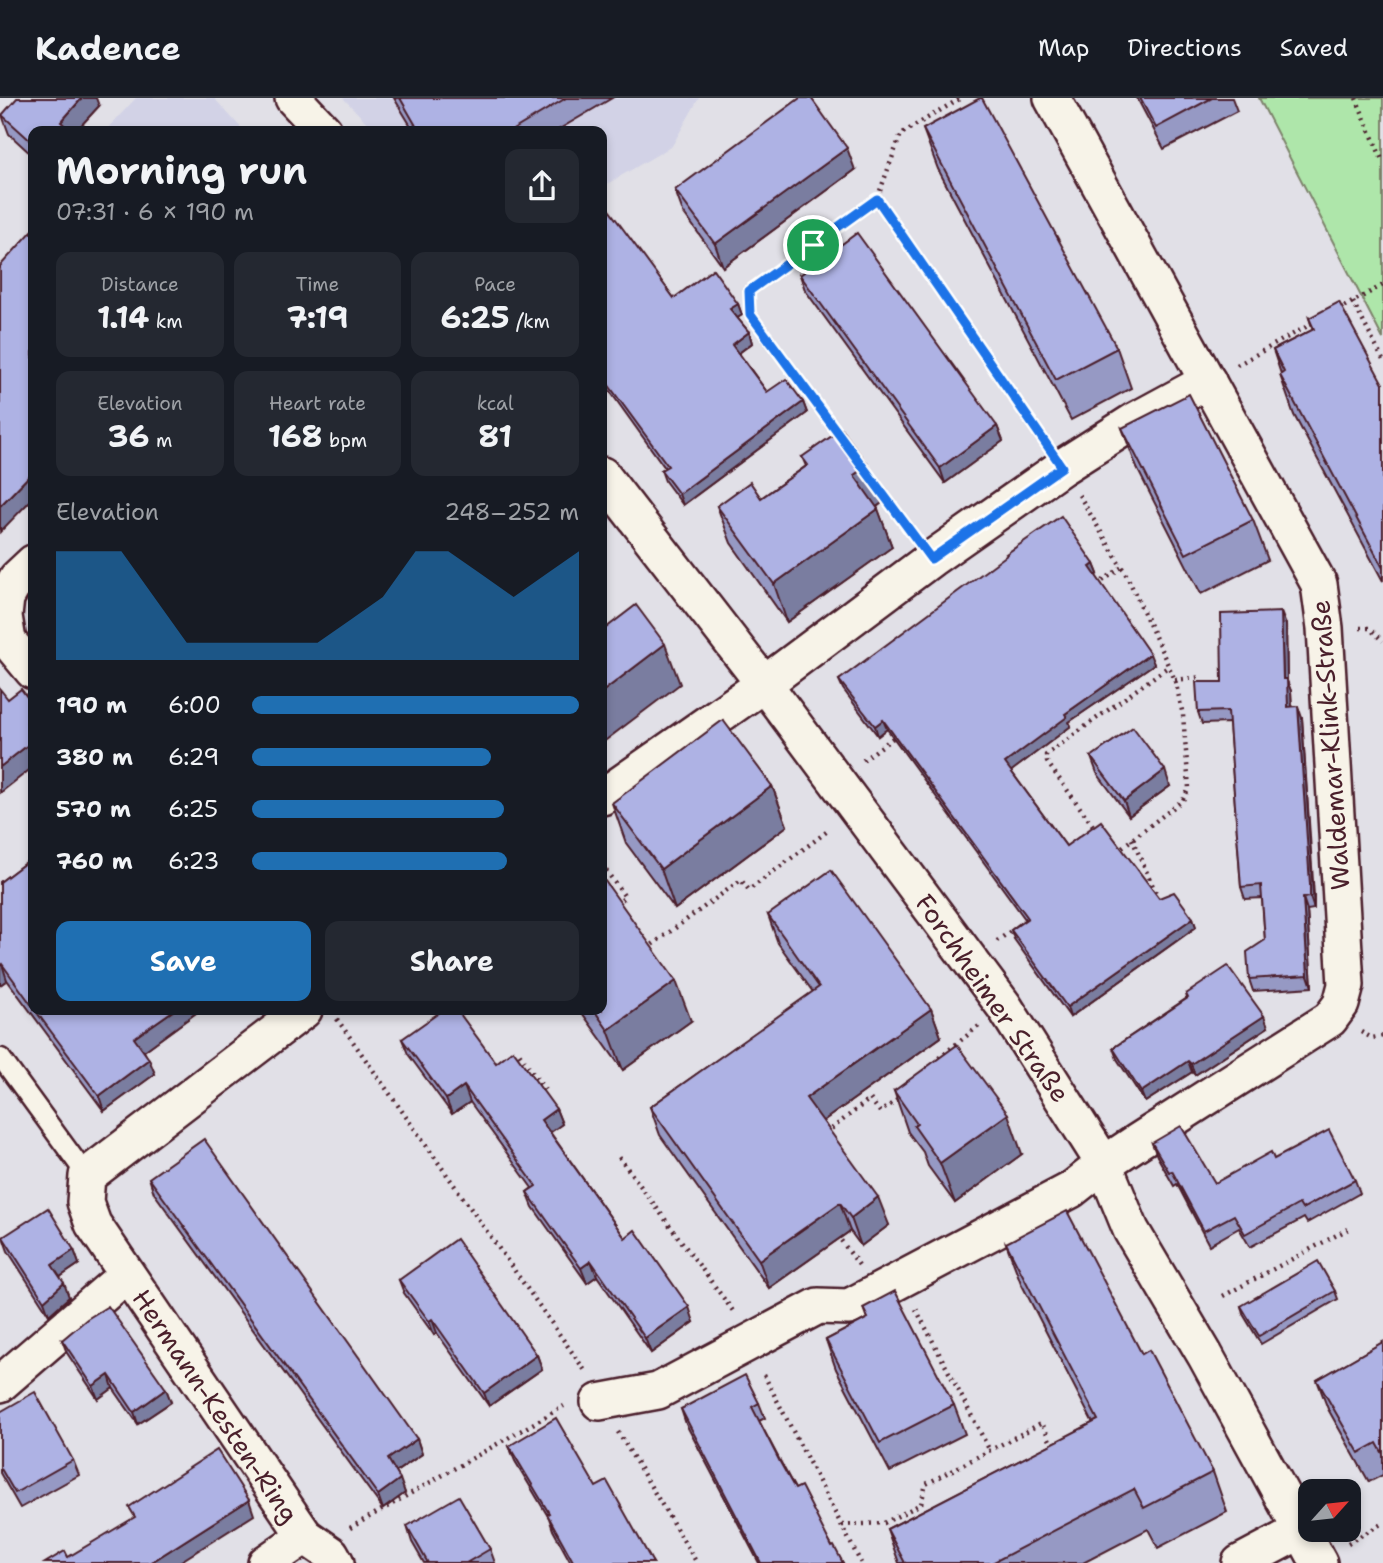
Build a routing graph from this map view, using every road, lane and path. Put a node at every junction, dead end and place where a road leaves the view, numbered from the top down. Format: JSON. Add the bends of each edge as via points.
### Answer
{"nodes":[{"id":1,"x":293,"y":98,"type":"edge"},
{"id":2,"x":961,"y":98,"type":"edge"},
{"id":3,"x":1052,"y":98,"type":"edge"},
{"id":4,"x":1356,"y":98,"type":"edge"},
{"id":5,"x":319,"y":126,"type":"edge"},
{"id":6,"x":1383,"y":162,"type":"edge"},
{"id":7,"x":877,"y":199,"type":"junction"},
{"id":8,"x":1383,"y":285,"type":"edge"},
{"id":9,"x":1353,"y":302,"type":"junction"},
{"id":10,"x":1328,"y":315,"type":"edge"},
{"id":11,"x":1316,"y":321,"type":"edge"},
{"id":12,"x":1383,"y":360,"type":"edge"},
{"id":13,"x":1208,"y":381,"type":"junction"},
{"id":14,"x":842,"y":438,"type":"edge"},
{"id":15,"x":1062,"y":467,"type":"junction"},
{"id":16,"x":867,"y":471,"type":"dead end"},
{"id":17,"x":607,"y":481,"type":"edge"},
{"id":18,"x":931,"y":559,"type":"junction"},
{"id":19,"x":1122,"y":567,"type":"junction"},
{"id":20,"x":28,"y":568,"type":"edge"},
{"id":21,"x":1090,"y":591,"type":"edge"},
{"id":22,"x":3,"y":595,"type":"edge"},
{"id":23,"x":28,"y":665,"type":"edge"},
{"id":24,"x":1169,"y":666,"type":"junction"},
{"id":25,"x":1200,"y":677,"type":"dead end"},
{"id":26,"x":1175,"y":680,"type":"junction"},
{"id":27,"x":764,"y":684,"type":"junction"},
{"id":28,"x":906,"y":728,"type":"edge"},
{"id":29,"x":863,"y":760,"type":"dead end"},
{"id":30,"x":607,"y":794,"type":"edge"},
{"id":31,"x":858,"y":809,"type":"junction"},
{"id":32,"x":1099,"y":833,"type":"edge"},
{"id":33,"x":1132,"y":839,"type":"junction"},
{"id":34,"x":1114,"y":853,"type":"edge"},
{"id":35,"x":607,"y":872,"type":"edge"},
{"id":36,"x":1156,"y":893,"type":"edge"},
{"id":37,"x":625,"y":915,"type":"edge"},
{"id":38,"x":1018,"y":925,"type":"edge"},
{"id":39,"x":641,"y":936,"type":"edge"},
{"id":40,"x":997,"y":941,"type":"dead end"},
{"id":41,"x":1004,"y":1006,"type":"junction"},
{"id":42,"x":297,"y":1015,"type":"edge"},
{"id":43,"x":335,"y":1015,"type":"edge"},
{"id":44,"x":508,"y":1054,"type":"edge"},
{"id":45,"x":1,"y":1058,"type":"edge"},
{"id":46,"x":942,"y":1069,"type":"edge"},
{"id":47,"x":547,"y":1093,"type":"edge"},
{"id":48,"x":901,"y":1097,"type":"edge"},
{"id":49,"x":818,"y":1139,"type":"edge"},
{"id":50,"x":619,"y":1157,"type":"dead end"},
{"id":51,"x":1104,"y":1164,"type":"junction"},
{"id":52,"x":87,"y":1176,"type":"junction"},
{"id":53,"x":832,"y":1228,"type":"edge"},
{"id":54,"x":1350,"y":1228,"type":"dead end"},
{"id":55,"x":126,"y":1275,"type":"junction"},
{"id":56,"x":890,"y":1286,"type":"junction"},
{"id":57,"x":1223,"y":1296,"type":"dead end"},
{"id":58,"x":751,"y":1341,"type":"junction"},
{"id":59,"x":0,"y":1384,"type":"edge"},
{"id":60,"x":599,"y":1402,"type":"junction"},
{"id":61,"x":1055,"y":1450,"type":"edge"},
{"id":62,"x":990,"y":1451,"type":"junction"},
{"id":63,"x":842,"y":1525,"type":"junction"},
{"id":64,"x":1298,"y":1525,"type":"edge"},
{"id":65,"x":1298,"y":1532,"type":"edge"},
{"id":66,"x":1308,"y":1542,"type":"edge"},
{"id":67,"x":320,"y":1548,"type":"edge"},
{"id":68,"x":266,"y":1563,"type":"edge"},
{"id":69,"x":697,"y":1563,"type":"edge"},
{"id":70,"x":861,"y":1563,"type":"edge"},
{"id":71,"x":1240,"y":1563,"type":"edge"},
{"id":72,"x":1319,"y":1563,"type":"edge"}],
"edges":[{"from":1,"to":5,"type":"street"},
{"from":2,"to":7,"type":"path","via":[[901,134]]},
{"from":3,"to":13,"type":"street","name":"Waldemar-Klink-Straße"},
{"from":4,"to":6,"type":"path"},
{"from":7,"to":14,"type":"path","via":[[749,291],[750,314]]},
{"from":7,"to":15,"type":"path"},
{"from":8,"to":9,"type":"path"},
{"from":9,"to":10,"type":"path"},
{"from":9,"to":12,"type":"path"},
{"from":11,"to":13,"type":"path"},
{"from":13,"to":15,"type":"street"},
{"from":13,"to":51,"type":"street","name":"Waldemar-Klink-Straße","via":[[1319,584],[1346,985],[1341,1004],[1330,1019]]},
{"from":15,"to":18,"type":"street"},
{"from":15,"to":19,"type":"path"},
{"from":16,"to":18,"type":"path"},
{"from":17,"to":27,"type":"street","name":"Forchheimer Straße"},
{"from":18,"to":27,"type":"street"},
{"from":19,"to":21,"type":"path"},
{"from":19,"to":24,"type":"path"},
{"from":20,"to":22,"type":"street"},
{"from":22,"to":23,"type":"street","via":[[9,641]]},
{"from":24,"to":26,"type":"path"},
{"from":24,"to":32,"type":"path","via":[[1046,755]]},
{"from":25,"to":26,"type":"path"},
{"from":26,"to":33,"type":"path","via":[[1189,788],[1183,800]]},
{"from":27,"to":30,"type":"street"},
{"from":27,"to":31,"type":"street","name":"Forchheimer Straße"},
{"from":28,"to":29,"type":"path"},
{"from":31,"to":39,"type":"path","via":[[749,890],[741,880],[649,947]]},
{"from":31,"to":41,"type":"street","name":"Forchheimer Straße"},
{"from":33,"to":34,"type":"path"},
{"from":33,"to":36,"type":"path"},
{"from":35,"to":37,"type":"path","via":[[625,897],[616,904]]},
{"from":38,"to":40,"type":"path"},
{"from":41,"to":46,"type":"path","via":[[936,1060]]},
{"from":41,"to":51,"type":"street","name":"Forchheimer Straße"},
{"from":42,"to":52,"type":"street"},
{"from":43,"to":60,"type":"path","via":[[586,1373]]},
{"from":44,"to":47,"type":"path","via":[[519,1053]]},
{"from":45,"to":52,"type":"lane"},
{"from":48,"to":49,"type":"path","via":[[880,1112],[870,1099]]},
{"from":50,"to":58,"type":"path"},
{"from":51,"to":56,"type":"street","name":"Waldemar-Klink-Straße","via":[[1070,1190]]},
{"from":51,"to":64,"type":"street","name":"Forchheimer Straße","via":[[1132,1230]]},
{"from":52,"to":55,"type":"street","name":"Hermann-Kesten-Ring","via":[[85,1202],[93,1224]]},
{"from":53,"to":56,"type":"path"},
{"from":54,"to":57,"type":"path"},
{"from":55,"to":59,"type":"street","name":"Hermann-Kesten-Ring"},
{"from":55,"to":67,"type":"street","name":"Hermann-Kesten-Ring"},
{"from":56,"to":58,"type":"street","name":"Waldemar-Klink-Straße","via":[[849,1307],[818,1306]]},
{"from":56,"to":62,"type":"path"},
{"from":58,"to":60,"type":"street","name":"Waldemar-Klink-Straße","via":[[658,1391]]},
{"from":58,"to":63,"type":"path"},
{"from":60,"to":67,"type":"path","via":[[563,1406]]},
{"from":60,"to":69,"type":"path"},
{"from":61,"to":62,"type":"path","via":[[1042,1423]]},
{"from":62,"to":63,"type":"path","via":[[926,1484],[921,1504],[884,1524]]},
{"from":63,"to":70,"type":"path"},
{"from":65,"to":71,"type":"street"},
{"from":66,"to":72,"type":"street","name":"Forchheimer Straße"},
{"from":67,"to":68,"type":"street","name":"Hermann-Kesten-Ring"}]}
